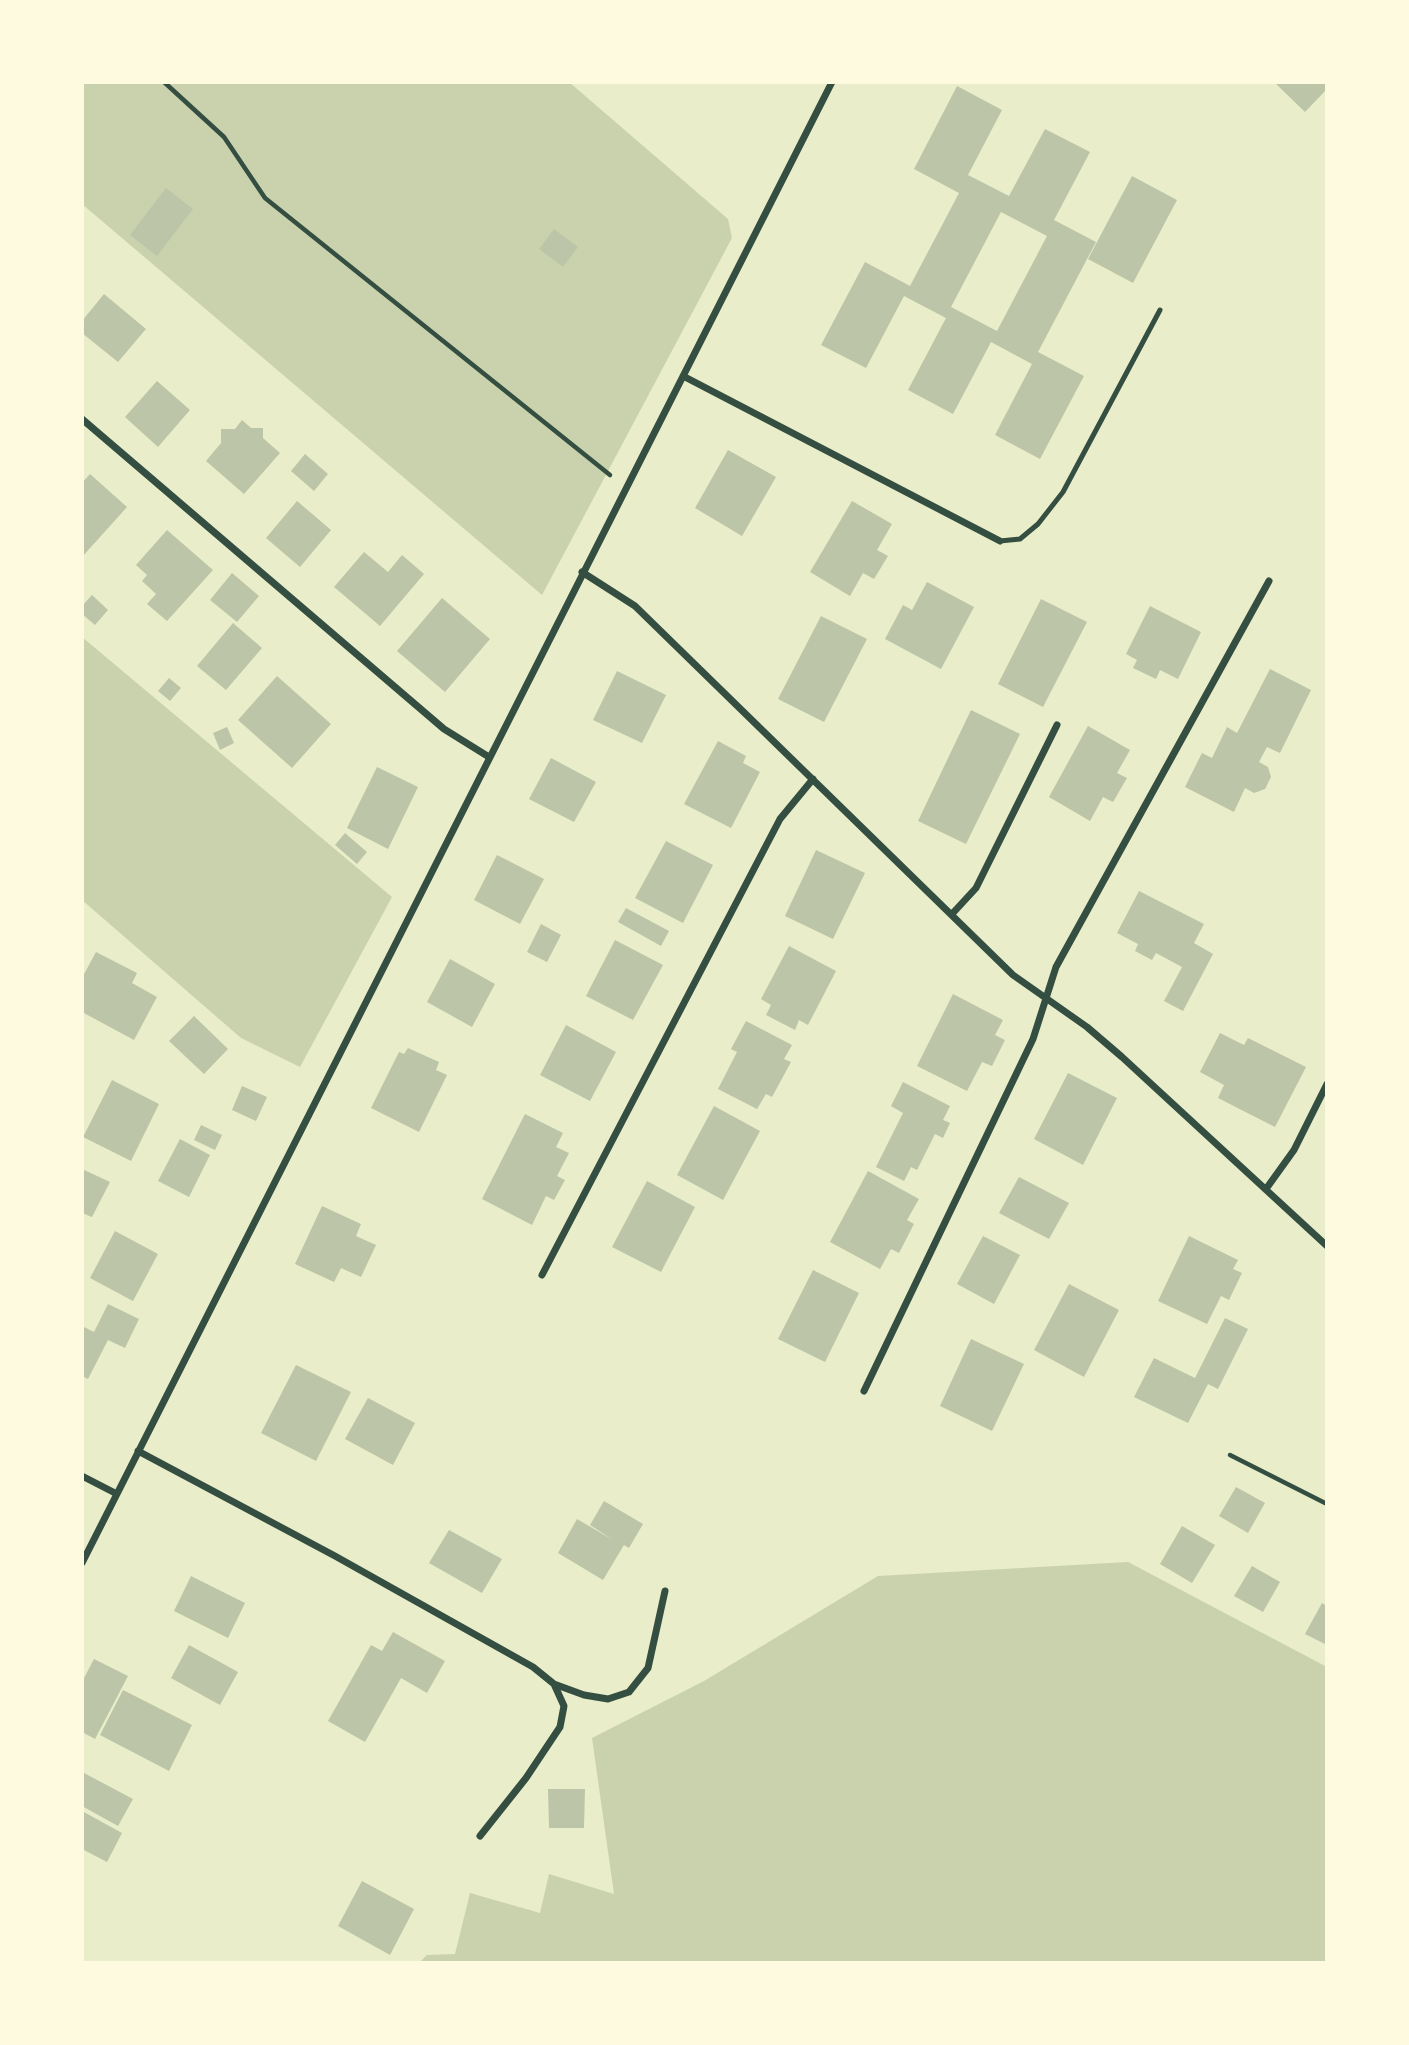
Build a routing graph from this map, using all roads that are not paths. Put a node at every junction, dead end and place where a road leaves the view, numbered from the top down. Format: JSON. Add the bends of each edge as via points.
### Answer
{"nodes":[{"id":1,"x":832,"y":82,"type":"edge"},
{"id":2,"x":1160,"y":310,"type":"dead end"},
{"id":3,"x":682,"y":376,"type":"junction"},
{"id":4,"x":82,"y":419,"type":"edge"},
{"id":5,"x":1000,"y":541,"type":"joint"},
{"id":6,"x":582,"y":572,"type":"junction"},
{"id":7,"x":1269,"y":581,"type":"dead end"},
{"id":8,"x":1057,"y":725,"type":"dead end"},
{"id":9,"x":489,"y":757,"type":"junction"},
{"id":10,"x":813,"y":779,"type":"junction"},
{"id":11,"x":952,"y":914,"type":"junction"},
{"id":12,"x":1044,"y":999,"type":"junction"},
{"id":13,"x":1327,"y":1084,"type":"edge"},
{"id":14,"x":1266,"y":1189,"type":"junction"},
{"id":15,"x":1327,"y":1246,"type":"edge"},
{"id":16,"x":542,"y":1275,"type":"dead end"},
{"id":17,"x":864,"y":1391,"type":"dead end"},
{"id":18,"x":138,"y":1451,"type":"junction"},
{"id":19,"x":82,"y":1476,"type":"edge"},
{"id":20,"x":117,"y":1494,"type":"junction"},
{"id":21,"x":82,"y":1563,"type":"edge"},
{"id":22,"x":665,"y":1591,"type":"dead end"},
{"id":23,"x":554,"y":1684,"type":"junction"},
{"id":24,"x":480,"y":1836,"type":"dead end"}],
"edges":[{"from":1,"to":3,"type":"street"},
{"from":2,"to":5,"type":"lane","via":[[1063,492],[1020,539]]},
{"from":3,"to":5,"type":"street"},
{"from":3,"to":6,"type":"street"},
{"from":4,"to":9,"type":"street","via":[[444,729]]},
{"from":6,"to":9,"type":"street"},
{"from":6,"to":10,"type":"street","via":[[635,606]]},
{"from":7,"to":12,"type":"street","via":[[1056,967]]},
{"from":8,"to":11,"type":"street","via":[[976,888]]},
{"from":9,"to":18,"type":"street"},
{"from":10,"to":11,"type":"street"},
{"from":10,"to":16,"type":"street","via":[[780,819]]},
{"from":11,"to":12,"type":"street"},
{"from":12,"to":14,"type":"street","via":[[1114,1049]]},
{"from":12,"to":17,"type":"street","via":[[1033,1039]]},
{"from":13,"to":14,"type":"street","via":[[1294,1150]]},
{"from":14,"to":15,"type":"street"},
{"from":18,"to":20,"type":"street"},
{"from":18,"to":23,"type":"street","via":[[335,1556],[533,1667]]},
{"from":19,"to":20,"type":"street"},
{"from":20,"to":21,"type":"street"},
{"from":22,"to":23,"type":"street","via":[[648,1668],[629,1692],[608,1699]]},
{"from":23,"to":24,"type":"street","via":[[564,1706],[560,1727]]}]}
